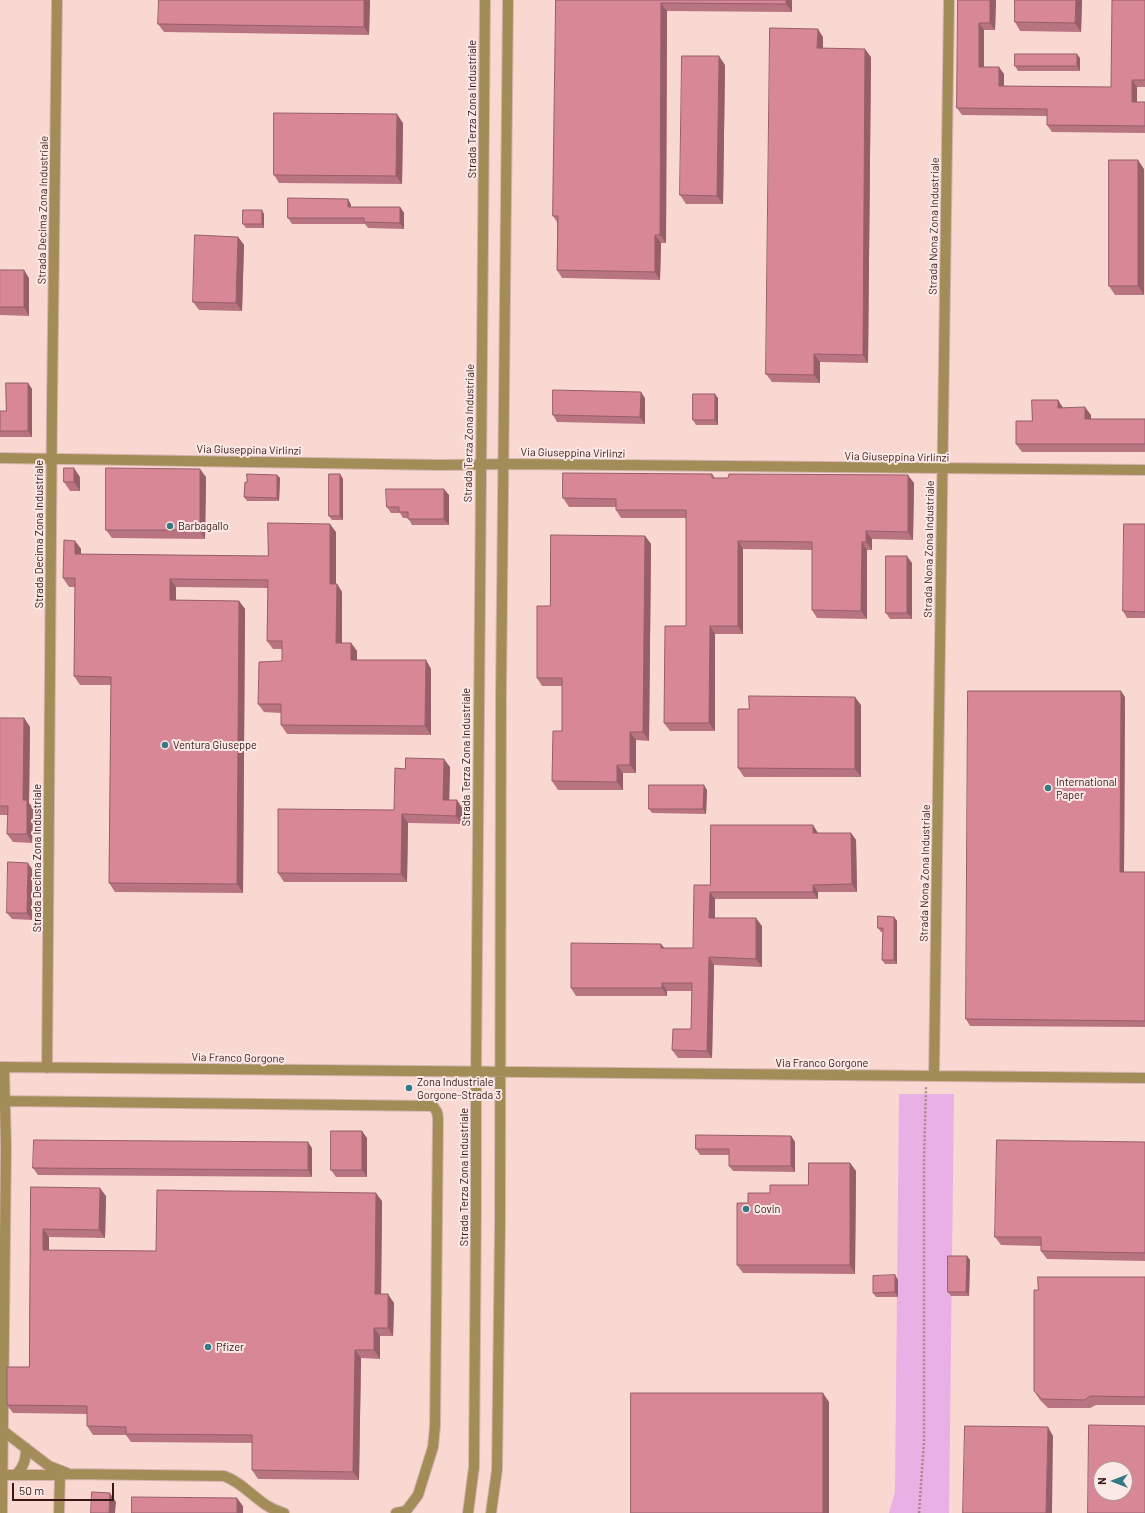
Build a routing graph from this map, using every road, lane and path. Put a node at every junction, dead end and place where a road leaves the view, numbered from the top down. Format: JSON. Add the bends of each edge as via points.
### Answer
{"nodes":[{"id":1,"x":57,"y":0,"type":"edge"},
{"id":2,"x":485,"y":0,"type":"edge"},
{"id":3,"x":508,"y":0,"type":"edge"},
{"id":4,"x":949,"y":0,"type":"edge"},
{"id":5,"x":0,"y":458,"type":"edge"},
{"id":6,"x":52,"y":459,"type":"junction"},
{"id":7,"x":481,"y":464,"type":"junction"},
{"id":8,"x":503,"y":464,"type":"junction"},
{"id":9,"x":942,"y":469,"type":"junction"},
{"id":10,"x":1145,"y":470,"type":"edge"},
{"id":11,"x":2,"y":1067,"type":"edge"},
{"id":12,"x":47,"y":1068,"type":"junction"},
{"id":13,"x":476,"y":1073,"type":"junction"},
{"id":14,"x":499,"y":1073,"type":"junction"},
{"id":15,"x":930,"y":1075,"type":"junction"},
{"id":16,"x":1145,"y":1078,"type":"edge"},
{"id":17,"x":5,"y":1101,"type":"junction"},
{"id":18,"x":2,"y":1296,"type":"edge"},
{"id":19,"x":2,"y":1430,"type":"junction"},
{"id":20,"x":26,"y":1448,"type":"junction"},
{"id":21,"x":2,"y":1475,"type":"junction"},
{"id":22,"x":16,"y":1475,"type":"junction"},
{"id":23,"x":64,"y":1475,"type":"junction"},
{"id":24,"x":2,"y":1513,"type":"edge"},
{"id":25,"x":59,"y":1513,"type":"edge"},
{"id":26,"x":284,"y":1513,"type":"edge"},
{"id":27,"x":396,"y":1513,"type":"edge"},
{"id":28,"x":468,"y":1513,"type":"edge"},
{"id":29,"x":491,"y":1513,"type":"edge"},
{"id":30,"x":919,"y":1513,"type":"edge"}],
"edges":[{"from":1,"to":6,"type":"street","name":"Strada Decima Zona Industriale"},
{"from":2,"to":7,"type":"street","name":"Strada Terza Zona Industriale"},
{"from":3,"to":8,"type":"street"},
{"from":4,"to":9,"type":"street","name":"Strada Nona Zona Industriale"},
{"from":5,"to":6,"type":"street","name":"Via Giuseppina Virlinzi"},
{"from":6,"to":7,"type":"street","name":"Via Giuseppina Virlinzi"},
{"from":6,"to":12,"type":"street","name":"Strada Decima Zona Industriale"},
{"from":7,"to":8,"type":"street","name":"Via Giuseppina Virlinzi"},
{"from":7,"to":13,"type":"street","name":"Strada Terza Zona Industriale"},
{"from":8,"to":9,"type":"street","name":"Via Giuseppina Virlinzi"},
{"from":8,"to":14,"type":"street"},
{"from":9,"to":10,"type":"street","name":"Via Giuseppina Virlinzi"},
{"from":9,"to":15,"type":"street","name":"Strada Nona Zona Industriale"},
{"from":11,"to":12,"type":"street","name":"Via Franco Gorgone"},
{"from":11,"to":17,"type":"street"},
{"from":12,"to":13,"type":"street","name":"Via Franco Gorgone"},
{"from":13,"to":14,"type":"street","name":"Via Franco Gorgone"},
{"from":13,"to":28,"type":"street","name":"Strada Terza Zona Industriale","via":[[474,1467]]},
{"from":14,"to":15,"type":"street","name":"Via Franco Gorgone"},
{"from":14,"to":29,"type":"street","via":[[497,1470]]},
{"from":15,"to":16,"type":"street","name":"Via Franco Gorgone"},
{"from":15,"to":30,"type":"path","via":[[924,1161],[924,1441]]},
{"from":17,"to":18,"type":"street"},
{"from":17,"to":27,"type":"street","via":[[433,1106],[438,1119],[435,1426],[433,1447],[418,1495],[406,1511]]},
{"from":18,"to":19,"type":"street"},
{"from":19,"to":20,"type":"street"},
{"from":19,"to":21,"type":"street"},
{"from":20,"to":22,"type":"street","via":[[25,1461]]},
{"from":20,"to":23,"type":"street"},
{"from":21,"to":22,"type":"street"},
{"from":21,"to":24,"type":"street"},
{"from":22,"to":23,"type":"street"},
{"from":23,"to":25,"type":"street"},
{"from":23,"to":26,"type":"street","via":[[224,1476],[232,1479],[266,1506]]}]}
